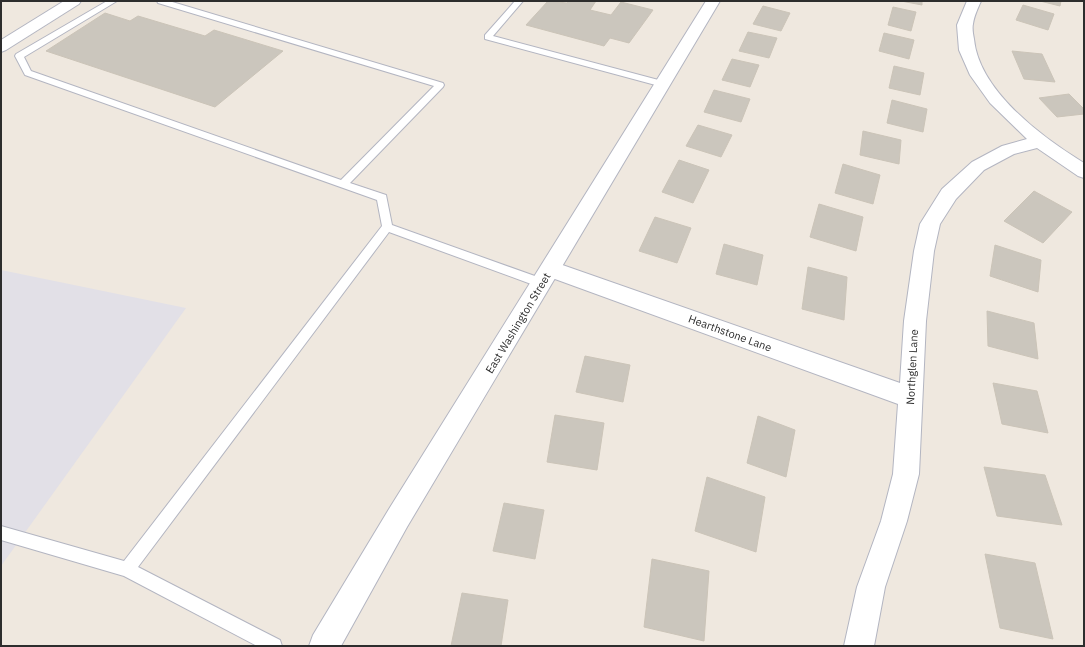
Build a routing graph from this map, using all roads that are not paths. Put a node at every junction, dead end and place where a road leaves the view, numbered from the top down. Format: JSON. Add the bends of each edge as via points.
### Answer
{"nodes":[{"id":1,"x":74,"y":1,"type":"edge"},
{"id":2,"x":113,"y":1,"type":"edge"},
{"id":3,"x":161,"y":1,"type":"edge"},
{"id":4,"x":519,"y":1,"type":"edge"},
{"id":5,"x":713,"y":1,"type":"edge"},
{"id":6,"x":974,"y":1,"type":"edge"},
{"id":7,"x":1,"y":46,"type":"edge"},
{"id":8,"x":663,"y":84,"type":"junction"},
{"id":9,"x":1039,"y":142,"type":"junction"},
{"id":10,"x":1084,"y":172,"type":"edge"},
{"id":11,"x":343,"y":184,"type":"junction"},
{"id":12,"x":387,"y":227,"type":"junction"},
{"id":13,"x":546,"y":276,"type":"junction"},
{"id":14,"x":910,"y":398,"type":"junction"},
{"id":15,"x":1,"y":533,"type":"edge"},
{"id":16,"x":127,"y":569,"type":"junction"},
{"id":17,"x":274,"y":646,"type":"edge"},
{"id":18,"x":324,"y":646,"type":"edge"},
{"id":19,"x":859,"y":646,"type":"edge"}],
"edges":[{"from":1,"to":7,"type":"street"},
{"from":2,"to":11,"type":"lane","via":[[19,56],[28,73]]},
{"from":3,"to":11,"type":"lane","via":[[440,85]]},
{"from":4,"to":8,"type":"lane","via":[[488,37]]},
{"from":5,"to":8,"type":"street","name":"East Washington Street"},
{"from":6,"to":9,"type":"street","via":[[967,14],[964,29],[966,45],[974,67],[1007,112]]},
{"from":8,"to":13,"type":"street","name":"East Washington Street"},
{"from":9,"to":10,"type":"street"},
{"from":9,"to":14,"type":"street","name":"Northglen Lane","via":[[1008,150],[978,166],[949,194],[933,218],[918,286]]},
{"from":11,"to":12,"type":"lane","via":[[382,198]]},
{"from":12,"to":13,"type":"lane"},
{"from":12,"to":16,"type":"lane"},
{"from":13,"to":14,"type":"street","name":"Hearthstone Lane"},
{"from":13,"to":18,"type":"street","name":"East Washington Street","via":[[398,518]]},
{"from":14,"to":19,"type":"street","name":"Northglen Lane","via":[[905,480],[871,587]]},
{"from":15,"to":16,"type":"lane"},
{"from":16,"to":17,"type":"lane"}]}
